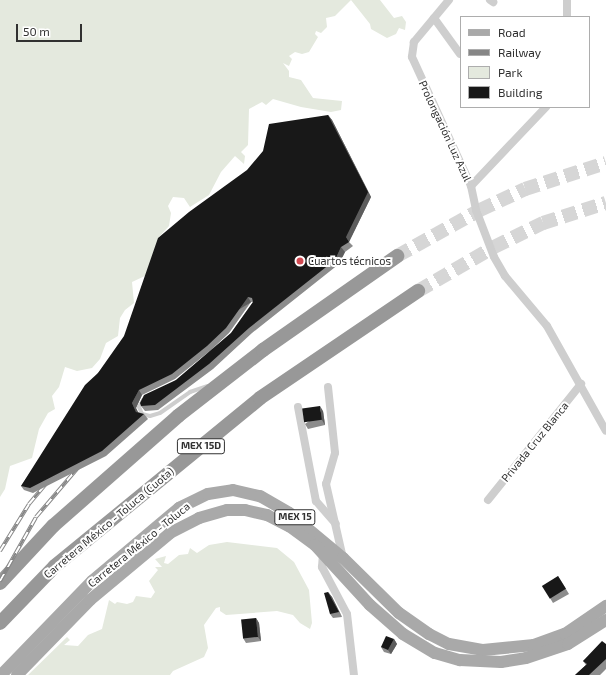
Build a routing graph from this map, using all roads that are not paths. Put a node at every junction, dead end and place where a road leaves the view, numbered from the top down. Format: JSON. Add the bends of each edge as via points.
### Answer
{"nodes":[{"id":1,"x":449,"y":0,"type":"edge"},
{"id":2,"x":567,"y":0,"type":"edge"},
{"id":3,"x":567,"y":16,"type":"edge"},
{"id":4,"x":434,"y":18,"type":"junction"},
{"id":5,"x":460,"y":54,"type":"dead end"},
{"id":6,"x":545,"y":108,"type":"edge"},
{"id":7,"x":471,"y":186,"type":"junction"},
{"id":8,"x":397,"y":256,"type":"tunnel mouth"},
{"id":9,"x":418,"y":291,"type":"tunnel mouth"},
{"id":10,"x":224,"y":380,"type":"junction"},
{"id":11,"x":581,"y":384,"type":"junction"},
{"id":12,"x":328,"y":387,"type":"dead end"},
{"id":13,"x":145,"y":397,"type":"edge"},
{"id":14,"x":298,"y":406,"type":"dead end"},
{"id":15,"x":606,"y":431,"type":"edge"},
{"id":16,"x":488,"y":500,"type":"dead end"},
{"id":17,"x":336,"y":524,"type":"junction"},
{"id":18,"x":323,"y":553,"type":"junction"},
{"id":19,"x":343,"y":558,"type":"junction"},
{"id":20,"x":0,"y":583,"type":"edge"},
{"id":21,"x":606,"y":606,"type":"edge"},
{"id":22,"x":606,"y":620,"type":"edge"},
{"id":23,"x":0,"y":623,"type":"edge"},
{"id":24,"x":1,"y":675,"type":"edge"},
{"id":25,"x":17,"y":675,"type":"edge"},
{"id":26,"x":354,"y":675,"type":"edge"}],
"edges":[{"from":1,"to":4,"type":"street","name":"Prolongación Luz Azul"},
{"from":2,"to":3,"type":"street"},
{"from":4,"to":5,"type":"street"},
{"from":4,"to":7,"type":"street","name":"Prolongación Luz Azul","via":[[414,42],[412,57]]},
{"from":6,"to":7,"type":"street"},
{"from":7,"to":11,"type":"street","name":"Prolongación Luz Azul","via":[[476,210],[494,257],[505,276],[547,326]]},
{"from":8,"to":10,"type":"highway","number":"MEX 15D"},
{"from":9,"to":23,"type":"highway","name":"Carretera México - Toluca (Cuota)","number":"MEX 15D","via":[[260,398],[55,566]]},
{"from":10,"to":13,"type":"lane","via":[[190,392],[160,413],[150,416],[142,414],[139,408]]},
{"from":10,"to":20,"type":"highway","number":"MEX 15D","via":[[156,435],[53,526]]},
{"from":11,"to":15,"type":"street","name":"Prolongación Luz Azul"},
{"from":11,"to":16,"type":"street","name":"Privada Cruz Blanca"},
{"from":12,"to":17,"type":"street","via":[[335,453],[326,484]]},
{"from":14,"to":17,"type":"street","via":[[316,501]]},
{"from":17,"to":19,"type":"street"},
{"from":18,"to":22,"type":"main road","name":"Carretera México - Toluca","number":"MEX 15","via":[[370,605],[403,634],[435,653],[460,660],[501,662],[530,657],[568,644]]},
{"from":18,"to":25,"type":"main road","name":"Carretera México - Toluca","number":"MEX 15","via":[[289,526],[267,515],[245,510],[227,510],[199,518],[170,533],[90,600]]},
{"from":18,"to":26,"type":"street","via":[[322,567],[347,614]]},
{"from":19,"to":21,"type":"main road","name":"Carretera México - Toluca","number":"MEX 15","via":[[381,598],[420,629],[449,644],[472,649],[503,650],[543,642],[583,624]]},
{"from":19,"to":24,"type":"main road","name":"Carretera México - Toluca","number":"MEX 15","via":[[307,526],[265,498],[250,492],[233,490],[208,494],[179,508],[92,581]]}]}
